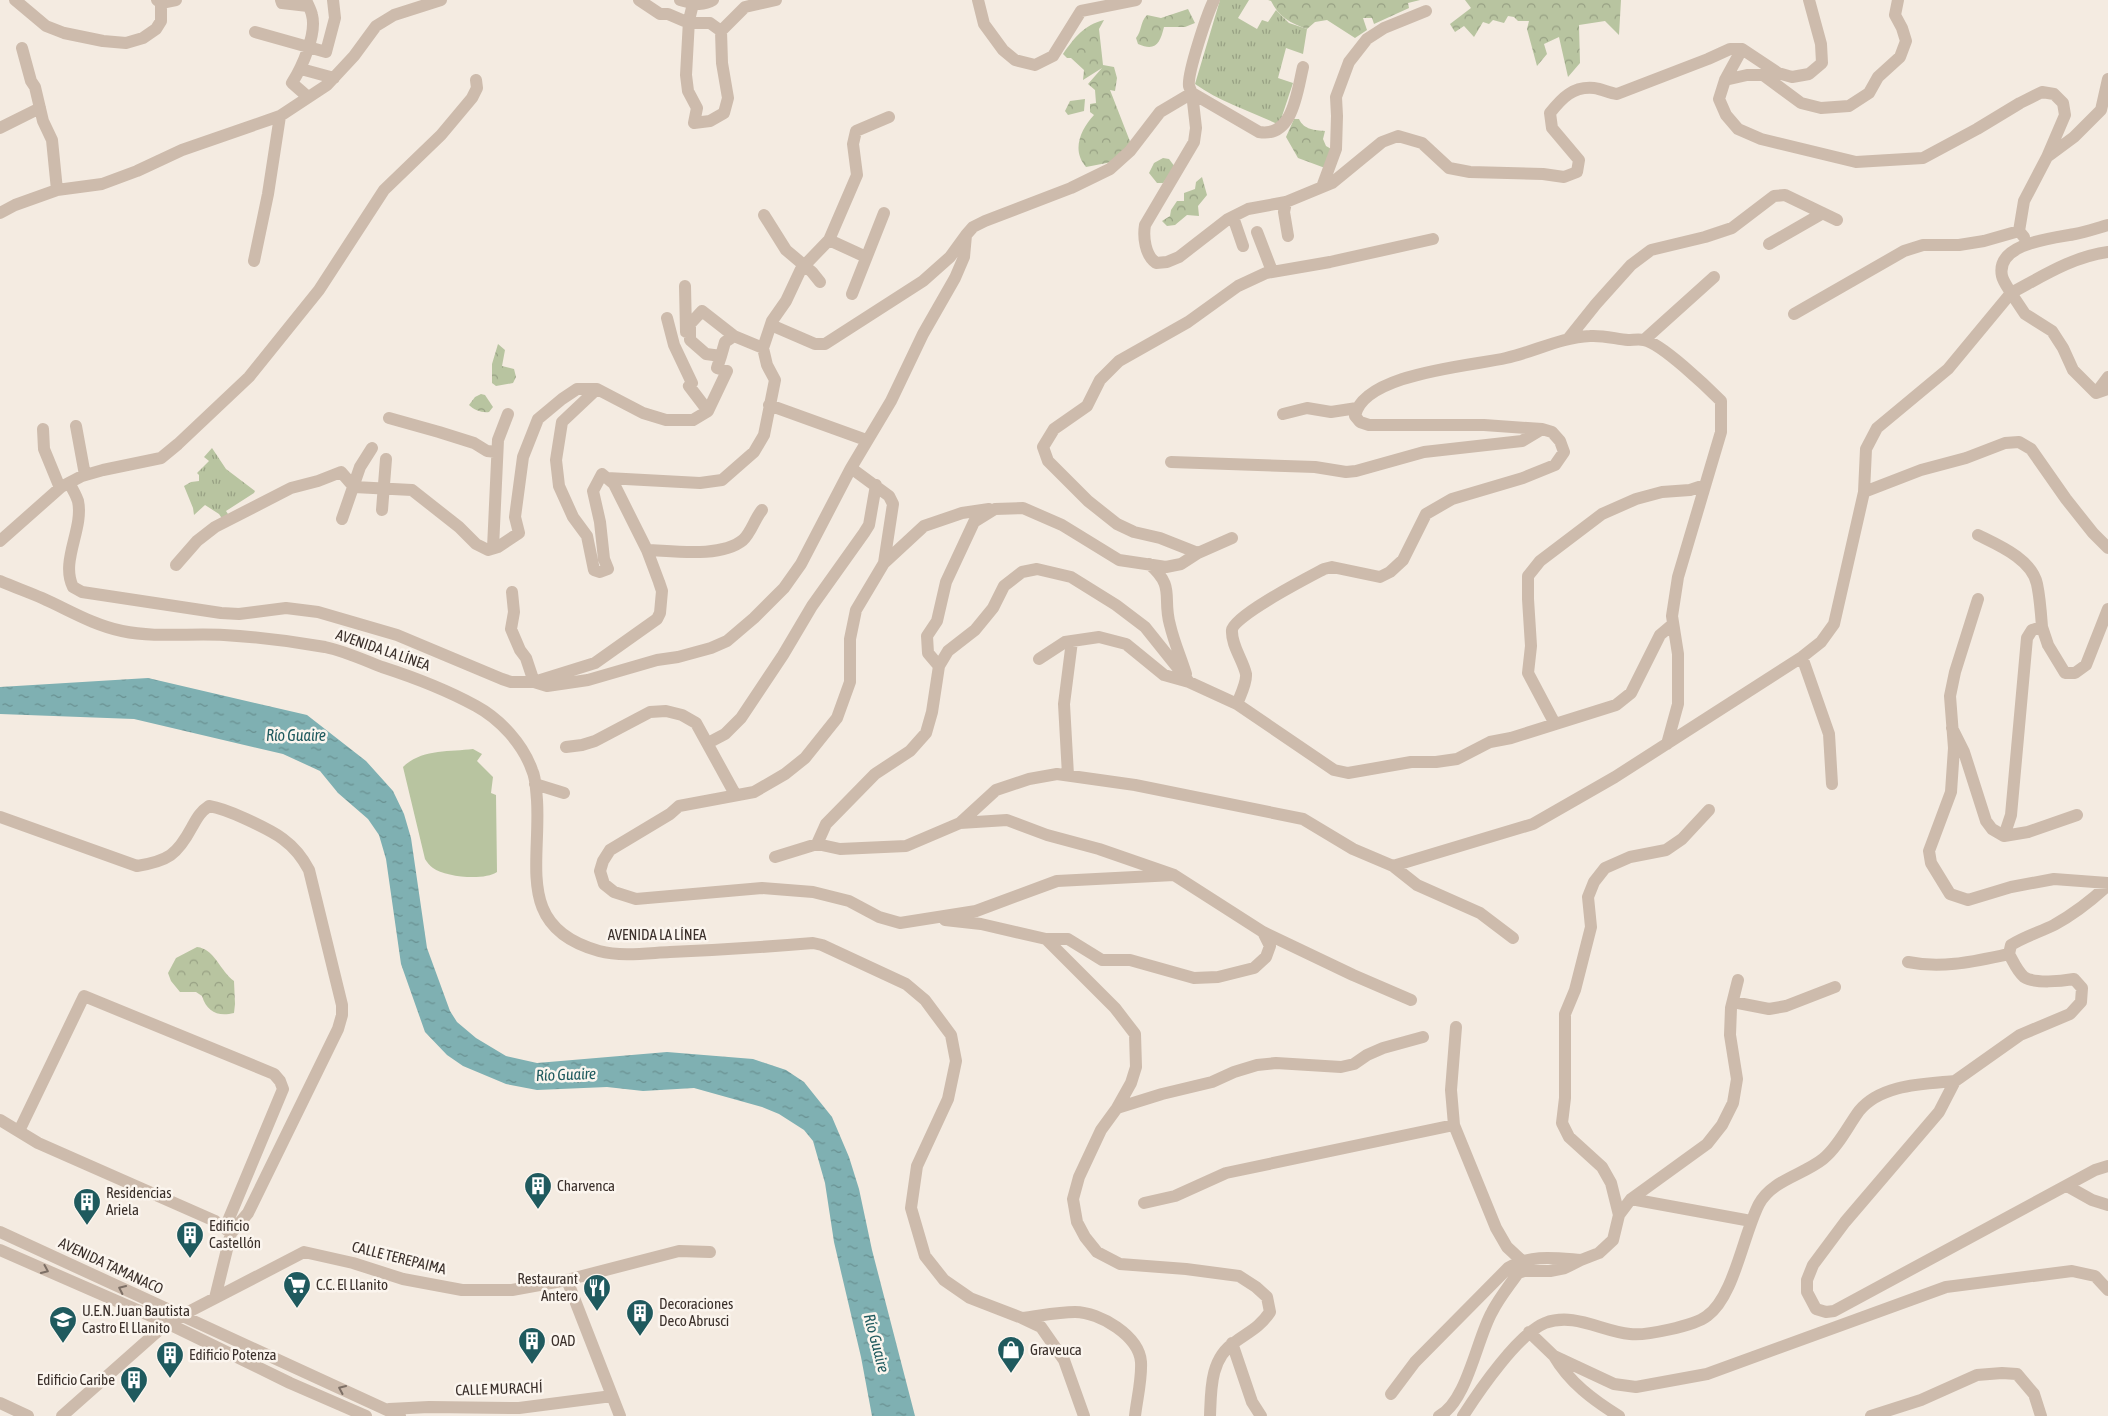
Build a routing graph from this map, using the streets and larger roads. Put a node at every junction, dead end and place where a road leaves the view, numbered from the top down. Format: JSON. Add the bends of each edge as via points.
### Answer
{"nodes":[{"id":1,"x":15,"y":0,"type":"edge"},
{"id":2,"x":176,"y":0,"type":"edge"},
{"id":3,"x":281,"y":0,"type":"edge"},
{"id":4,"x":333,"y":0,"type":"edge"},
{"id":5,"x":442,"y":0,"type":"edge"},
{"id":6,"x":639,"y":0,"type":"edge"},
{"id":7,"x":680,"y":0,"type":"edge"},
{"id":8,"x":713,"y":0,"type":"edge"},
{"id":9,"x":776,"y":0,"type":"edge"},
{"id":10,"x":978,"y":0,"type":"edge"},
{"id":11,"x":1136,"y":0,"type":"edge"},
{"id":12,"x":1214,"y":0,"type":"edge"},
{"id":13,"x":1809,"y":0,"type":"edge"},
{"id":14,"x":1898,"y":0,"type":"edge"},
{"id":15,"x":159,"y":1,"type":"edge"},
{"id":16,"x":307,"y":3,"type":"edge"},
{"id":17,"x":693,"y":4,"type":"junction"},
{"id":18,"x":743,"y":4,"type":"edge"},
{"id":19,"x":1426,"y":11,"type":"dead end"},
{"id":20,"x":689,"y":23,"type":"junction"},
{"id":21,"x":721,"y":31,"type":"junction"},
{"id":22,"x":255,"y":32,"type":"dead end"},
{"id":23,"x":310,"y":47,"type":"junction"},
{"id":24,"x":22,"y":48,"type":"dead end"},
{"id":25,"x":1742,"y":49,"type":"junction"},
{"id":26,"x":1303,"y":67,"type":"dead end"},
{"id":27,"x":301,"y":69,"type":"junction"},
{"id":28,"x":334,"y":78,"type":"junction"},
{"id":29,"x":2108,"y":79,"type":"edge"},
{"id":30,"x":476,"y":80,"type":"dead end"},
{"id":31,"x":1725,"y":80,"type":"junction"},
{"id":32,"x":1192,"y":93,"type":"junction"},
{"id":33,"x":308,"y":97,"type":"junction"},
{"id":34,"x":40,"y":108,"type":"junction"},
{"id":35,"x":280,"y":116,"type":"junction"},
{"id":36,"x":889,"y":117,"type":"dead end"},
{"id":37,"x":0,"y":128,"type":"edge"},
{"id":38,"x":2047,"y":157,"type":"junction"},
{"id":39,"x":1322,"y":187,"type":"junction"},
{"id":40,"x":57,"y":190,"type":"junction"},
{"id":41,"x":1286,"y":202,"type":"junction"},
{"id":42,"x":0,"y":213,"type":"edge"},
{"id":43,"x":884,"y":213,"type":"dead end"},
{"id":44,"x":1823,"y":213,"type":"junction"},
{"id":45,"x":764,"y":215,"type":"dead end"},
{"id":46,"x":1233,"y":217,"type":"junction"},
{"id":47,"x":1837,"y":220,"type":"dead end"},
{"id":48,"x":2108,"y":225,"type":"edge"},
{"id":49,"x":2019,"y":231,"type":"junction"},
{"id":50,"x":1257,"y":232,"type":"dead end"},
{"id":51,"x":966,"y":235,"type":"junction"},
{"id":52,"x":1288,"y":236,"type":"dead end"},
{"id":53,"x":1433,"y":239,"type":"dead end"},
{"id":54,"x":829,"y":240,"type":"junction"},
{"id":55,"x":2029,"y":243,"type":"junction"},
{"id":56,"x":1769,"y":244,"type":"dead end"},
{"id":57,"x":1243,"y":246,"type":"dead end"},
{"id":58,"x":2108,"y":252,"type":"edge"},
{"id":59,"x":866,"y":258,"type":"junction"},
{"id":60,"x":254,"y":261,"type":"dead end"},
{"id":61,"x":803,"y":266,"type":"junction"},
{"id":62,"x":1272,"y":271,"type":"junction"},
{"id":63,"x":1714,"y":277,"type":"dead end"},
{"id":64,"x":820,"y":282,"type":"dead end"},
{"id":65,"x":685,"y":286,"type":"dead end"},
{"id":66,"x":2011,"y":293,"type":"junction"},
{"id":67,"x":852,"y":294,"type":"dead end"},
{"id":68,"x":1794,"y":314,"type":"dead end"},
{"id":69,"x":667,"y":318,"type":"dead end"},
{"id":70,"x":771,"y":325,"type":"junction"},
{"id":71,"x":734,"y":336,"type":"junction"},
{"id":72,"x":1568,"y":339,"type":"junction"},
{"id":73,"x":690,"y":340,"type":"junction"},
{"id":74,"x":1644,"y":340,"type":"junction"},
{"id":75,"x":763,"y":348,"type":"junction"},
{"id":76,"x":721,"y":356,"type":"junction"},
{"id":77,"x":2108,"y":377,"type":"edge"},
{"id":78,"x":596,"y":389,"type":"junction"},
{"id":79,"x":2102,"y":391,"type":"edge"},
{"id":80,"x":769,"y":405,"type":"junction"},
{"id":81,"x":1357,"y":408,"type":"junction"},
{"id":82,"x":708,"y":411,"type":"junction"},
{"id":83,"x":508,"y":414,"type":"dead end"},
{"id":84,"x":1283,"y":414,"type":"dead end"},
{"id":85,"x":389,"y":418,"type":"dead end"},
{"id":86,"x":76,"y":426,"type":"dead end"},
{"id":87,"x":43,"y":429,"type":"dead end"},
{"id":88,"x":1542,"y":429,"type":"junction"},
{"id":89,"x":866,"y":440,"type":"junction"},
{"id":90,"x":372,"y":448,"type":"dead end"},
{"id":91,"x":496,"y":452,"type":"junction"},
{"id":92,"x":386,"y":458,"type":"dead end"},
{"id":93,"x":1171,"y":462,"type":"dead end"},
{"id":94,"x":851,"y":468,"type":"junction"},
{"id":95,"x":85,"y":475,"type":"junction"},
{"id":96,"x":607,"y":478,"type":"junction"},
{"id":97,"x":64,"y":485,"type":"junction"},
{"id":98,"x":876,"y":485,"type":"junction"},
{"id":99,"x":1706,"y":485,"type":"junction"},
{"id":100,"x":353,"y":486,"type":"junction"},
{"id":101,"x":383,"y":488,"type":"junction"},
{"id":102,"x":1864,"y":492,"type":"junction"},
{"id":103,"x":995,"y":508,"type":"junction"},
{"id":104,"x":382,"y":510,"type":"dead end"},
{"id":105,"x":762,"y":510,"type":"dead end"},
{"id":106,"x":342,"y":519,"type":"dead end"},
{"id":107,"x":1978,"y":536,"type":"dead end"},
{"id":108,"x":1232,"y":538,"type":"dead end"},
{"id":109,"x":0,"y":541,"type":"edge"},
{"id":110,"x":493,"y":548,"type":"junction"},
{"id":111,"x":2108,"y":548,"type":"edge"},
{"id":112,"x":647,"y":550,"type":"junction"},
{"id":113,"x":1198,"y":553,"type":"junction"},
{"id":114,"x":884,"y":563,"type":"junction"},
{"id":115,"x":1149,"y":564,"type":"junction"},
{"id":116,"x":176,"y":565,"type":"dead end"},
{"id":117,"x":0,"y":580,"type":"edge"},
{"id":118,"x":512,"y":592,"type":"dead end"},
{"id":119,"x":1978,"y":599,"type":"dead end"},
{"id":120,"x":2108,"y":609,"type":"edge"},
{"id":121,"x":1673,"y":624,"type":"junction"},
{"id":122,"x":2042,"y":627,"type":"junction"},
{"id":123,"x":1072,"y":641,"type":"junction"},
{"id":124,"x":1802,"y":657,"type":"junction"},
{"id":125,"x":1039,"y":659,"type":"dead end"},
{"id":126,"x":939,"y":666,"type":"junction"},
{"id":127,"x":534,"y":682,"type":"junction"},
{"id":128,"x":1189,"y":682,"type":"junction"},
{"id":129,"x":1237,"y":704,"type":"junction"},
{"id":130,"x":1555,"y":724,"type":"junction"},
{"id":131,"x":1952,"y":728,"type":"junction"},
{"id":132,"x":708,"y":743,"type":"junction"},
{"id":133,"x":1667,"y":744,"type":"junction"},
{"id":134,"x":566,"y":747,"type":"dead end"},
{"id":135,"x":1068,"y":775,"type":"junction"},
{"id":136,"x":535,"y":784,"type":"junction"},
{"id":137,"x":1832,"y":784,"type":"dead end"},
{"id":138,"x":564,"y":793,"type":"dead end"},
{"id":139,"x":735,"y":794,"type":"junction"},
{"id":140,"x":1709,"y":810,"type":"dead end"},
{"id":141,"x":2077,"y":815,"type":"dead end"},
{"id":142,"x":0,"y":817,"type":"edge"},
{"id":143,"x":960,"y":823,"type":"junction"},
{"id":144,"x":2004,"y":836,"type":"junction"},
{"id":145,"x":818,"y":844,"type":"junction"},
{"id":146,"x":775,"y":857,"type":"dead end"},
{"id":147,"x":1393,"y":866,"type":"junction"},
{"id":148,"x":1174,"y":875,"type":"junction"},
{"id":149,"x":2108,"y":884,"type":"edge"},
{"id":150,"x":931,"y":918,"type":"junction"},
{"id":151,"x":1264,"y":932,"type":"junction"},
{"id":152,"x":1514,"y":938,"type":"dead end"},
{"id":153,"x":1046,"y":939,"type":"junction"},
{"id":154,"x":2009,"y":954,"type":"junction"},
{"id":155,"x":1908,"y":962,"type":"dead end"},
{"id":156,"x":1738,"y":980,"type":"dead end"},
{"id":157,"x":1835,"y":987,"type":"dead end"},
{"id":158,"x":1411,"y":1000,"type":"dead end"},
{"id":159,"x":1733,"y":1002,"type":"junction"},
{"id":160,"x":1456,"y":1028,"type":"dead end"},
{"id":161,"x":1423,"y":1037,"type":"dead end"},
{"id":162,"x":1955,"y":1081,"type":"junction"},
{"id":163,"x":1117,"y":1108,"type":"junction"},
{"id":164,"x":0,"y":1120,"type":"edge"},
{"id":165,"x":1454,"y":1125,"type":"junction"},
{"id":166,"x":19,"y":1131,"type":"junction"},
{"id":167,"x":2108,"y":1166,"type":"edge"},
{"id":168,"x":2067,"y":1186,"type":"junction"},
{"id":169,"x":1631,"y":1199,"type":"junction"},
{"id":170,"x":1144,"y":1203,"type":"dead end"},
{"id":171,"x":2108,"y":1205,"type":"edge"},
{"id":172,"x":1619,"y":1215,"type":"junction"},
{"id":173,"x":1751,"y":1221,"type":"junction"},
{"id":174,"x":228,"y":1230,"type":"junction"},
{"id":175,"x":0,"y":1232,"type":"edge"},
{"id":176,"x":0,"y":1250,"type":"edge"},
{"id":177,"x":710,"y":1252,"type":"dead end"},
{"id":178,"x":1521,"y":1260,"type":"junction"},
{"id":179,"x":1581,"y":1260,"type":"junction"},
{"id":180,"x":567,"y":1280,"type":"junction"},
{"id":181,"x":2108,"y":1290,"type":"edge"},
{"id":182,"x":215,"y":1298,"type":"junction"},
{"id":183,"x":183,"y":1315,"type":"junction"},
{"id":184,"x":1022,"y":1318,"type":"junction"},
{"id":185,"x":167,"y":1324,"type":"junction"},
{"id":186,"x":1530,"y":1332,"type":"junction"},
{"id":187,"x":1232,"y":1343,"type":"junction"},
{"id":188,"x":1554,"y":1356,"type":"junction"},
{"id":189,"x":1391,"y":1394,"type":"dead end"},
{"id":190,"x":612,"y":1396,"type":"junction"},
{"id":191,"x":0,"y":1403,"type":"edge"},
{"id":192,"x":386,"y":1409,"type":"junction"},
{"id":193,"x":28,"y":1416,"type":"edge"},
{"id":194,"x":62,"y":1416,"type":"edge"},
{"id":195,"x":366,"y":1416,"type":"edge"},
{"id":196,"x":400,"y":1416,"type":"edge"},
{"id":197,"x":620,"y":1416,"type":"edge"},
{"id":198,"x":1084,"y":1416,"type":"edge"},
{"id":199,"x":1135,"y":1416,"type":"edge"},
{"id":200,"x":1210,"y":1416,"type":"edge"},
{"id":201,"x":1261,"y":1416,"type":"edge"},
{"id":202,"x":1439,"y":1416,"type":"edge"},
{"id":203,"x":1463,"y":1416,"type":"edge"},
{"id":204,"x":1619,"y":1416,"type":"edge"},
{"id":205,"x":1871,"y":1416,"type":"edge"},
{"id":206,"x":2041,"y":1416,"type":"edge"}],
"edges":[{"from":1,"to":15,"type":"street","via":[[46,26],[64,33],[126,43],[143,38],[156,29],[161,21]]},
{"from":2,"to":15,"type":"street"},
{"from":3,"to":16,"type":"street","via":[[282,3]]},
{"from":4,"to":23,"type":"street","via":[[335,18],[326,52]]},
{"from":5,"to":28,"type":"street","via":[[394,15],[376,26]]},
{"from":6,"to":20,"type":"street","via":[[660,14]]},
{"from":7,"to":17,"type":"street"},
{"from":8,"to":17,"type":"street","via":[[706,4]]},
{"from":9,"to":18,"type":"street"},
{"from":10,"to":11,"type":"street","via":[[984,24],[1003,50],[1015,60],[1035,65],[1053,56],[1081,11]]},
{"from":12,"to":32,"type":"street","via":[[1191,73],[1189,86]]},
{"from":13,"to":25,"type":"street","via":[[1821,44],[1822,63],[1809,74],[1792,77],[1778,73]]},
{"from":14,"to":31,"type":"street","via":[[1895,15],[1906,41],[1900,57],[1878,77],[1869,93],[1849,106],[1821,108],[1801,103],[1762,75]]},
{"from":16,"to":23,"type":"street","via":[[313,16]]},
{"from":17,"to":20,"type":"street"},
{"from":18,"to":21,"type":"street"},
{"from":19,"to":39,"type":"street","via":[[1367,38],[1349,62],[1336,97],[1336,149]]},
{"from":20,"to":21,"type":"street","via":[[710,23]]},
{"from":20,"to":21,"type":"street","via":[[686,75],[688,91],[697,108],[694,123],[710,121],[724,113],[728,98]]},
{"from":22,"to":23,"type":"street"},
{"from":23,"to":27,"type":"street"},
{"from":24,"to":34,"type":"street"},
{"from":25,"to":31,"type":"street"},
{"from":25,"to":39,"type":"street","via":[[1730,49],[1617,94],[1581,88],[1566,95],[1550,113],[1552,128],[1579,160],[1577,172],[1564,176],[1470,172],[1449,168],[1422,143],[1398,136],[1382,142],[1332,183]]},
{"from":26,"to":32,"type":"street","via":[[1294,104],[1283,127],[1268,134],[1259,132]]},
{"from":27,"to":28,"type":"street"},
{"from":27,"to":33,"type":"street","via":[[292,83]]},
{"from":28,"to":33,"type":"street"},
{"from":29,"to":38,"type":"street","via":[[2101,110],[2074,137]]},
{"from":30,"to":95,"type":"street","via":[[477,88],[472,98],[384,190],[319,290],[249,377],[161,458]]},
{"from":31,"to":38,"type":"street","via":[[1719,99],[1738,130],[1761,139],[1856,162],[1923,158],[2042,92],[2054,94],[2063,103],[2065,115]]},
{"from":32,"to":46,"type":"street","via":[[1196,128],[1194,142],[1145,225],[1143,236],[1149,258],[1156,263],[1178,257]]},
{"from":32,"to":51,"type":"street","via":[[1160,112],[1130,151],[1110,169],[972,227]]},
{"from":33,"to":35,"type":"street"},
{"from":34,"to":37,"type":"street"},
{"from":34,"to":40,"type":"street","via":[[52,140]]},
{"from":35,"to":40,"type":"street","via":[[182,150],[102,184]]},
{"from":35,"to":60,"type":"street"},
{"from":36,"to":54,"type":"street","via":[[856,131],[853,144],[857,176]]},
{"from":38,"to":49,"type":"street","via":[[2024,201]]},
{"from":39,"to":41,"type":"street"},
{"from":40,"to":42,"type":"street"},
{"from":41,"to":46,"type":"street","via":[[1248,209]]},
{"from":41,"to":52,"type":"street","via":[[1284,212]]},
{"from":43,"to":59,"type":"street"},
{"from":44,"to":47,"type":"street"},
{"from":44,"to":56,"type":"street"},
{"from":44,"to":72,"type":"street","via":[[1785,194],[1774,196],[1732,228],[1651,250],[1631,265]]},
{"from":45,"to":61,"type":"street","via":[[786,250]]},
{"from":46,"to":57,"type":"street"},
{"from":48,"to":55,"type":"street"},
{"from":49,"to":55,"type":"street"},
{"from":49,"to":68,"type":"street","via":[[1984,241],[1923,245],[1904,251]]},
{"from":50,"to":62,"type":"street"},
{"from":51,"to":70,"type":"street","via":[[950,256],[923,281],[825,344],[815,344]]},
{"from":51,"to":89,"type":"street","via":[[964,257],[955,278]]},
{"from":53,"to":62,"type":"street"},
{"from":54,"to":59,"type":"street"},
{"from":54,"to":61,"type":"street"},
{"from":55,"to":66,"type":"street","via":[[2008,255],[2003,262],[2002,276]]},
{"from":58,"to":66,"type":"street","via":[[2058,266]]},
{"from":59,"to":67,"type":"street"},
{"from":61,"to":64,"type":"street"},
{"from":61,"to":70,"type":"street"},
{"from":62,"to":113,"type":"street","via":[[1238,286],[1188,322],[1119,361],[1100,380],[1087,406],[1054,429],[1043,447],[1048,461],[1088,501],[1117,524]]},
{"from":63,"to":74,"type":"street"},
{"from":65,"to":73,"type":"street","via":[[686,336]]},
{"from":66,"to":79,"type":"street","via":[[2025,314],[2052,331],[2073,370]]},
{"from":66,"to":102,"type":"street","via":[[1948,370],[1877,428],[1866,449]]},
{"from":69,"to":82,"type":"street","via":[[674,345],[692,383],[689,386]]},
{"from":70,"to":75,"type":"street"},
{"from":71,"to":73,"type":"street","via":[[702,311],[690,324]]},
{"from":71,"to":75,"type":"street"},
{"from":71,"to":76,"type":"street","via":[[724,342]]},
{"from":72,"to":74,"type":"street","via":[[1591,336]]},
{"from":72,"to":81,"type":"street","via":[[1506,358],[1445,367],[1401,380],[1375,391]]},
{"from":73,"to":76,"type":"street","via":[[706,354]]},
{"from":74,"to":99,"type":"street","via":[[1663,351],[1721,400],[1721,432]]},
{"from":75,"to":80,"type":"street","via":[[774,380]]},
{"from":76,"to":82,"type":"street","via":[[717,368],[726,371]]},
{"from":77,"to":79,"type":"street"},
{"from":78,"to":82,"type":"street","via":[[643,414],[666,420],[693,420]]},
{"from":78,"to":96,"type":"street","via":[[562,422],[556,460],[559,486],[573,517],[587,536],[594,570],[600,572],[608,569],[593,491],[602,474]]},
{"from":78,"to":110,"type":"street","via":[[577,390],[538,419],[523,457],[515,517],[518,533]]},
{"from":80,"to":89,"type":"street"},
{"from":80,"to":96,"type":"street","via":[[764,435],[754,452],[722,480],[700,483]]},
{"from":81,"to":84,"type":"street","via":[[1330,412],[1307,408]]},
{"from":81,"to":88,"type":"street","via":[[1355,416],[1369,425],[1484,425]]},
{"from":83,"to":91,"type":"street"},
{"from":85,"to":91,"type":"street"},
{"from":86,"to":95,"type":"street"},
{"from":87,"to":97,"type":"street","via":[[44,449]]},
{"from":88,"to":93,"type":"street","via":[[1522,442],[1424,452],[1346,472],[1315,467]]},
{"from":88,"to":129,"type":"street","via":[[1552,432],[1564,452],[1555,465],[1452,500],[1426,514],[1403,560],[1390,572],[1380,577],[1332,567],[1324,569],[1235,622],[1232,636],[1246,676]]},
{"from":89,"to":94,"type":"street"},
{"from":90,"to":100,"type":"street"},
{"from":91,"to":110,"type":"street"},
{"from":92,"to":101,"type":"street"},
{"from":94,"to":98,"type":"street"},
{"from":94,"to":127,"type":"street","via":[[801,564],[784,588],[727,641],[678,658],[657,660],[588,680],[547,686]]},
{"from":95,"to":97,"type":"street"},
{"from":96,"to":112,"type":"street","via":[[614,484]]},
{"from":97,"to":109,"type":"street"},
{"from":97,"to":127,"type":"street","via":[[77,499],[79,510],[69,572],[73,587],[82,592],[221,613],[286,608],[318,612],[397,635],[511,682]]},
{"from":98,"to":114,"type":"street","via":[[893,504]]},
{"from":98,"to":132,"type":"street","via":[[869,525],[864,533],[812,606],[741,718]]},
{"from":99,"to":121,"type":"street","via":[[1678,577]]},
{"from":99,"to":130,"type":"street","via":[[1636,499],[1602,514],[1540,561],[1528,576],[1531,646],[1528,673]]},
{"from":100,"to":101,"type":"street"},
{"from":100,"to":106,"type":"street"},
{"from":100,"to":116,"type":"street","via":[[341,472],[291,488],[215,527],[197,541]]},
{"from":101,"to":104,"type":"street"},
{"from":101,"to":110,"type":"street","via":[[412,490],[476,544],[488,550]]},
{"from":102,"to":111,"type":"street","via":[[1921,470],[2005,443],[2019,442],[2031,449],[2066,499]]},
{"from":102,"to":124,"type":"street","via":[[1834,624],[1821,642]]},
{"from":103,"to":114,"type":"street","via":[[962,513],[924,526]]},
{"from":103,"to":115,"type":"street","via":[[1023,508],[1062,525],[1118,560]]},
{"from":103,"to":126,"type":"street","via":[[974,522],[946,582],[936,621],[927,636],[928,653]]},
{"from":105,"to":112,"type":"street","via":[[744,539],[728,548],[702,552]]},
{"from":107,"to":122,"type":"street","via":[[2024,562],[2037,582]]},
{"from":108,"to":113,"type":"street"},
{"from":112,"to":127,"type":"street","via":[[662,591],[657,619],[595,663]]},
{"from":113,"to":115,"type":"street","via":[[1181,564],[1166,567]]},
{"from":114,"to":139,"type":"street","via":[[856,610],[850,639],[850,682],[837,718],[806,758],[785,774],[754,792]]},
{"from":115,"to":128,"type":"street","via":[[1160,573],[1166,584],[1169,624]]},
{"from":117,"to":136,"type":"street","name":"AVENIDA LA LÍNEA","via":[[94,623],[124,631],[165,636],[244,636],[327,648],[437,685],[492,715],[525,756],[533,770]]},
{"from":118,"to":127,"type":"street","via":[[514,612],[511,629]]},
{"from":119,"to":131,"type":"street","via":[[1950,696]]},
{"from":120,"to":122,"type":"street","via":[[2086,665],[2075,673],[2065,673],[2048,645]]},
{"from":121,"to":130,"type":"street","via":[[1660,635],[1631,693],[1616,705]]},
{"from":121,"to":133,"type":"street","via":[[1678,654],[1678,704]]},
{"from":122,"to":144,"type":"street","via":[[2032,630],[2027,638],[2011,816]]},
{"from":123,"to":125,"type":"street"},
{"from":123,"to":128,"type":"street","via":[[1099,636],[1126,644],[1164,676]]},
{"from":123,"to":135,"type":"street","via":[[1064,704]]},
{"from":124,"to":133,"type":"street"},
{"from":124,"to":137,"type":"street","via":[[1829,734]]},
{"from":126,"to":128,"type":"street","via":[[948,651],[975,630],[993,608],[1004,586],[1022,572],[1037,569],[1071,577],[1116,604],[1145,627]]},
{"from":126,"to":145,"type":"street","via":[[926,733],[910,751],[875,774],[826,824]]},
{"from":128,"to":129,"type":"street"},
{"from":129,"to":130,"type":"street","via":[[1334,770],[1348,773],[1411,762],[1457,759],[1490,742]]},
{"from":131,"to":144,"type":"street","via":[[1964,752],[1986,821]]},
{"from":131,"to":149,"type":"street","via":[[1951,792],[1928,851],[1930,864],[1950,894],[1968,900],[2054,879]]},
{"from":132,"to":134,"type":"street","via":[[696,723],[666,711],[650,712],[595,741]]},
{"from":132,"to":139,"type":"street"},
{"from":133,"to":147,"type":"street","via":[[1533,824]]},
{"from":135,"to":143,"type":"street","via":[[1029,779],[996,790]]},
{"from":135,"to":147,"type":"street","via":[[1135,784],[1303,819],[1353,849]]},
{"from":136,"to":138,"type":"street"},
{"from":136,"to":184,"type":"street","name":"AVENIDA LA LÍNEA","via":[[539,903],[553,924],[574,941],[602,952],[632,954],[813,943],[906,984],[925,1000],[951,1035],[956,1061],[948,1098],[917,1166],[911,1208],[925,1256],[944,1280],[970,1298]]},
{"from":139,"to":150,"type":"street","via":[[679,806],[610,850],[600,871],[604,884],[614,892],[636,899],[762,888],[813,892],[849,901],[879,917],[900,923]]},
{"from":140,"to":172,"type":"street","via":[[1682,839],[1666,850],[1630,857],[1605,868],[1588,897],[1591,927],[1575,990],[1565,1014],[1562,1124],[1569,1136],[1602,1168],[1611,1183]]},
{"from":141,"to":144,"type":"street","via":[[2028,832]]},
{"from":142,"to":174,"type":"street","via":[[137,866],[159,862],[174,854],[183,845],[200,812],[209,806],[220,807],[276,833],[302,858],[309,870],[342,1015],[248,1214]]},
{"from":143,"to":145,"type":"street","via":[[906,846],[840,849]]},
{"from":143,"to":148,"type":"street","via":[[1007,820]]},
{"from":145,"to":146,"type":"street"},
{"from":147,"to":152,"type":"street","via":[[1417,885],[1480,913]]},
{"from":148,"to":150,"type":"street","via":[[1058,881],[976,911]]},
{"from":148,"to":151,"type":"street"},
{"from":149,"to":154,"type":"street","via":[[2090,902],[2054,925],[2012,945]]},
{"from":150,"to":153,"type":"street","via":[[981,924]]},
{"from":151,"to":153,"type":"street","via":[[1270,946],[1266,957],[1254,968],[1194,978],[1130,960],[1102,960],[1068,939]]},
{"from":151,"to":158,"type":"street"},
{"from":153,"to":163,"type":"street","via":[[1115,1008],[1135,1034],[1136,1067]]},
{"from":154,"to":155,"type":"street","via":[[1963,964],[1927,966]]},
{"from":154,"to":162,"type":"street","via":[[2025,977],[2052,983],[2074,979],[2082,988],[2081,1002],[2070,1014],[2020,1034]]},
{"from":156,"to":159,"type":"street"},
{"from":157,"to":159,"type":"street","via":[[1777,1008]]},
{"from":159,"to":169,"type":"street","via":[[1730,1035],[1737,1079],[1733,1103],[1722,1125],[1706,1144]]},
{"from":160,"to":165,"type":"street","via":[[1451,1090]]},
{"from":161,"to":163,"type":"street","via":[[1383,1048],[1354,1064],[1276,1062],[1257,1065],[1212,1082]]},
{"from":162,"to":168,"type":"street","via":[[1939,1112],[1845,1222],[1813,1265],[1807,1280],[1807,1292],[1816,1309],[1834,1311]]},
{"from":162,"to":173,"type":"street","via":[[1912,1085],[1882,1094],[1861,1108],[1825,1158],[1809,1170],[1776,1185],[1760,1202]]},
{"from":163,"to":187,"type":"street","via":[[1101,1130],[1079,1176],[1073,1199],[1077,1222],[1097,1252],[1120,1264],[1239,1276],[1256,1287],[1267,1298],[1270,1312],[1261,1325]]},
{"from":164,"to":166,"type":"street"},
{"from":165,"to":170,"type":"street","via":[[1226,1173],[1175,1196]]},
{"from":165,"to":178,"type":"street","via":[[1496,1228],[1507,1247]]},
{"from":166,"to":174,"type":"street","via":[[38,1143],[215,1221]]},
{"from":166,"to":174,"type":"street","via":[[84,996],[274,1074],[283,1090]]},
{"from":167,"to":168,"type":"street"},
{"from":168,"to":171,"type":"street"},
{"from":169,"to":172,"type":"street"},
{"from":169,"to":173,"type":"street"},
{"from":172,"to":179,"type":"street","via":[[1613,1240],[1599,1254]]},
{"from":173,"to":186,"type":"street","via":[[1725,1295],[1707,1316],[1681,1327],[1631,1334],[1566,1318],[1544,1323]]},
{"from":174,"to":182,"type":"street"},
{"from":183,"to":175,"type":"street","name":"AVENIDA TAMANACO","one_way":true},
{"from":176,"to":185,"type":"street","name":"AVENIDA TAMANACO","one_way":true},
{"from":177,"to":180,"type":"street","name":"CALLE TEREPAIMA","via":[[679,1251]]},
{"from":178,"to":179,"type":"street"},
{"from":178,"to":189,"type":"street","via":[[1508,1268],[1415,1362]]},
{"from":179,"to":202,"type":"street","via":[[1565,1268],[1518,1273],[1492,1312],[1472,1366],[1453,1402]]},
{"from":180,"to":182,"type":"street","name":"CALLE TEREPAIMA","via":[[512,1290],[462,1290],[403,1279],[304,1252]]},
{"from":180,"to":190,"type":"street"},
{"from":181,"to":188,"type":"street","via":[[2094,1276],[2072,1271],[1946,1287],[1707,1374],[1636,1388],[1614,1384]]},
{"from":182,"to":183,"type":"street","name":"CALLE TEREPAIMA"},
{"from":183,"to":185,"type":"street","name":"CALLE TEREPAIMA"},
{"from":192,"to":183,"type":"street","name":"AVENIDA TAMANACO","one_way":true},
{"from":184,"to":198,"type":"street","name":"AVENIDA LA LÍNEA","via":[[1041,1327],[1064,1360]]},
{"from":184,"to":199,"type":"street","via":[[1078,1312],[1104,1319],[1126,1334],[1136,1347],[1141,1362]]},
{"from":185,"to":194,"type":"street","name":"CALLE TEREPAIMA"},
{"from":185,"to":195,"type":"street","name":"AVENIDA TAMANACO"},
{"from":186,"to":188,"type":"street"},
{"from":186,"to":203,"type":"street"},
{"from":187,"to":200,"type":"street","via":[[1217,1362],[1211,1384]]},
{"from":187,"to":201,"type":"street","via":[[1252,1402]]},
{"from":188,"to":204,"type":"street","via":[[1562,1369],[1594,1401]]},
{"from":190,"to":192,"type":"street","name":"CALLE MURACHÍ","via":[[519,1408]]},
{"from":190,"to":197,"type":"street"},
{"from":191,"to":193,"type":"street"},
{"from":192,"to":196,"type":"street","name":"AVENIDA TAMANACO"},
{"from":205,"to":206,"type":"street","via":[[1921,1400],[1977,1375],[2002,1373],[2017,1374],[2034,1394]]}]}
